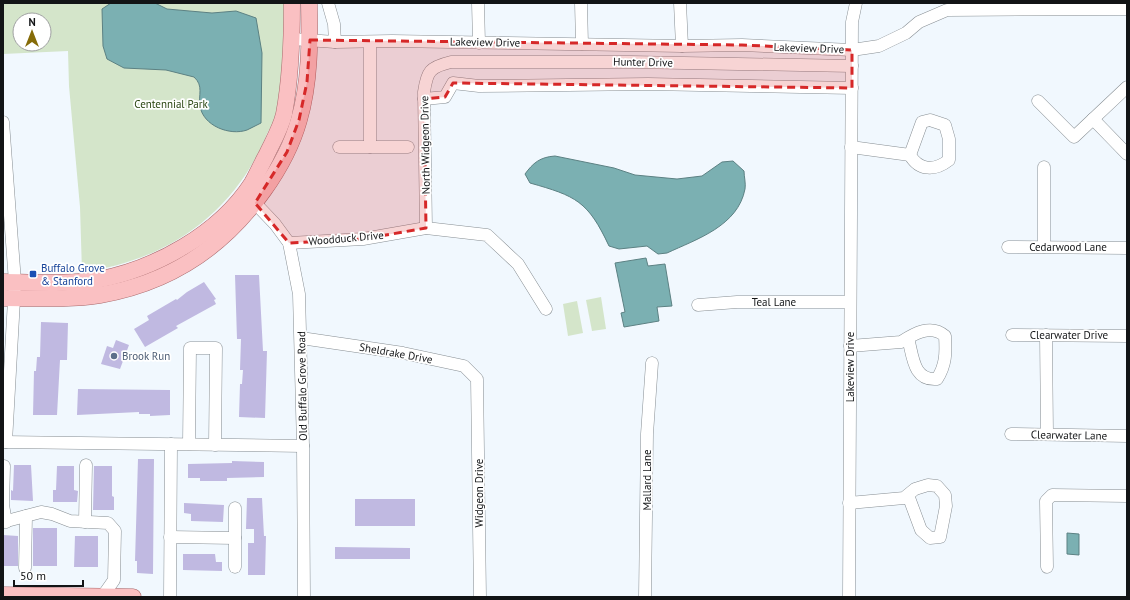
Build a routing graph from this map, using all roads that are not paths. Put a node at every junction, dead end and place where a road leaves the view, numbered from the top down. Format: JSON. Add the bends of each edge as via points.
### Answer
{"nodes":[{"id":1,"x":292,"y":3,"type":"edge"},
{"id":2,"x":309,"y":3,"type":"edge"},
{"id":3,"x":328,"y":3,"type":"edge"},
{"id":4,"x":478,"y":3,"type":"edge"},
{"id":5,"x":581,"y":3,"type":"edge"},
{"id":6,"x":680,"y":3,"type":"edge"},
{"id":7,"x":856,"y":3,"type":"edge"},
{"id":8,"x":998,"y":6,"type":"edge"},
{"id":9,"x":1127,"y":10,"type":"edge"},
{"id":10,"x":292,"y":39,"type":"junction"},
{"id":11,"x":310,"y":40,"type":"junction"},
{"id":12,"x":335,"y":42,"type":"junction"},
{"id":13,"x":370,"y":42,"type":"junction"},
{"id":14,"x":479,"y":43,"type":"junction"},
{"id":15,"x":582,"y":44,"type":"junction"},
{"id":16,"x":682,"y":46,"type":"junction"},
{"id":17,"x":852,"y":50,"type":"junction"},
{"id":18,"x":435,"y":66,"type":"joint"},
{"id":19,"x":852,"y":66,"type":"junction"},
{"id":20,"x":1127,"y":87,"type":"edge"},
{"id":21,"x":852,"y":88,"type":"junction"},
{"id":22,"x":424,"y":99,"type":"junction"},
{"id":23,"x":1038,"y":101,"type":"dead end"},
{"id":24,"x":1092,"y":119,"type":"junction"},
{"id":25,"x":3,"y":122,"type":"edge"},
{"id":26,"x":339,"y":147,"type":"dead end"},
{"id":27,"x":370,"y":147,"type":"junction"},
{"id":28,"x":408,"y":147,"type":"dead end"},
{"id":29,"x":851,"y":147,"type":"junction"},
{"id":30,"x":1127,"y":154,"type":"edge"},
{"id":31,"x":910,"y":155,"type":"dead end"},
{"id":32,"x":1044,"y":167,"type":"dead end"},
{"id":33,"x":249,"y":199,"type":"junction"},
{"id":34,"x":426,"y":228,"type":"junction"},
{"id":35,"x":289,"y":243,"type":"junction"},
{"id":36,"x":1008,"y":247,"type":"dead end"},
{"id":37,"x":1044,"y":247,"type":"junction"},
{"id":38,"x":1127,"y":248,"type":"edge"},
{"id":39,"x":9,"y":290,"type":"edge"},
{"id":40,"x":850,"y":302,"type":"junction"},
{"id":41,"x":698,"y":305,"type":"dead end"},
{"id":42,"x":546,"y":309,"type":"dead end"},
{"id":43,"x":1012,"y":335,"type":"dead end"},
{"id":44,"x":1046,"y":335,"type":"junction"},
{"id":45,"x":1127,"y":336,"type":"edge"},
{"id":46,"x":301,"y":338,"type":"junction"},
{"id":47,"x":908,"y":338,"type":"dead end"},
{"id":48,"x":850,"y":346,"type":"junction"},
{"id":49,"x":652,"y":363,"type":"dead end"},
{"id":50,"x":479,"y":388,"type":"joint"},
{"id":51,"x":1011,"y":434,"type":"dead end"},
{"id":52,"x":1047,"y":434,"type":"junction"},
{"id":53,"x":1127,"y":436,"type":"edge"},
{"id":54,"x":4,"y":442,"type":"edge"},
{"id":55,"x":171,"y":444,"type":"junction"},
{"id":56,"x":189,"y":444,"type":"junction"},
{"id":57,"x":215,"y":445,"type":"junction"},
{"id":58,"x":303,"y":446,"type":"junction"},
{"id":59,"x":86,"y":465,"type":"dead end"},
{"id":60,"x":4,"y":466,"type":"dead end"},
{"id":61,"x":908,"y":495,"type":"dead end"},
{"id":62,"x":1127,"y":496,"type":"edge"},
{"id":63,"x":849,"y":503,"type":"junction"},
{"id":64,"x":235,"y":508,"type":"dead end"},
{"id":65,"x":26,"y":516,"type":"junction"},
{"id":66,"x":5,"y":522,"type":"edge"},
{"id":67,"x":86,"y":522,"type":"junction"},
{"id":68,"x":170,"y":536,"type":"junction"},
{"id":69,"x":235,"y":538,"type":"junction"},
{"id":70,"x":236,"y":567,"type":"dead end"},
{"id":71,"x":1047,"y":567,"type":"dead end"},
{"id":72,"x":25,"y":568,"type":"dead end"},
{"id":73,"x":114,"y":580,"type":"junction"},
{"id":74,"x":3,"y":595,"type":"edge"},
{"id":75,"x":102,"y":597,"type":"edge"},
{"id":76,"x":125,"y":597,"type":"edge"},
{"id":77,"x":133,"y":597,"type":"edge"},
{"id":78,"x":170,"y":597,"type":"edge"},
{"id":79,"x":304,"y":597,"type":"edge"},
{"id":80,"x":480,"y":597,"type":"edge"},
{"id":81,"x":645,"y":597,"type":"edge"},
{"id":82,"x":849,"y":597,"type":"edge"}],
"edges":[{"from":1,"to":10,"type":"main road"},
{"from":2,"to":11,"type":"main road"},
{"from":3,"to":12,"type":"street","via":[[334,24]]},
{"from":4,"to":14,"type":"street"},
{"from":5,"to":15,"type":"street"},
{"from":6,"to":16,"type":"street"},
{"from":7,"to":17,"type":"street","via":[[852,22]]},
{"from":8,"to":9,"type":"street"},
{"from":8,"to":17,"type":"street","via":[[947,10],[919,22],[906,33],[879,46]]},
{"from":10,"to":11,"type":"street","name":"Lakeview Drive"},
{"from":10,"to":33,"type":"main road","via":[[284,116],[252,182]]},
{"from":11,"to":12,"type":"street","name":"Lakeview Drive"},
{"from":11,"to":33,"type":"main road","via":[[307,82],[299,120],[287,152]]},
{"from":12,"to":13,"type":"street","name":"Lakeview Drive"},
{"from":13,"to":14,"type":"street","name":"Lakeview Drive"},
{"from":13,"to":27,"type":"street"},
{"from":14,"to":15,"type":"street","name":"Lakeview Drive"},
{"from":15,"to":16,"type":"street","name":"Lakeview Drive"},
{"from":16,"to":17,"type":"street","name":"Lakeview Drive"},
{"from":17,"to":19,"type":"street","name":"Lakeview Drive"},
{"from":18,"to":19,"type":"street","name":"Hunter Drive","via":[[451,62],[631,62]]},
{"from":18,"to":22,"type":"street","name":"North Widgeon Drive","via":[[426,78]]},
{"from":19,"to":21,"type":"street","name":"Lakeview Drive"},
{"from":20,"to":24,"type":"street"},
{"from":21,"to":22,"type":"street","via":[[648,84],[478,86],[453,83],[445,97]]},
{"from":21,"to":29,"type":"street","name":"Lakeview Drive"},
{"from":22,"to":34,"type":"street","name":"North Widgeon Drive"},
{"from":23,"to":24,"type":"street","via":[[1074,137]]},
{"from":24,"to":30,"type":"street"},
{"from":25,"to":39,"type":"street"},
{"from":26,"to":27,"type":"street"},
{"from":27,"to":28,"type":"street"},
{"from":29,"to":31,"type":"street"},
{"from":29,"to":40,"type":"street","name":"Lakeview Drive"},
{"from":32,"to":37,"type":"street"},
{"from":33,"to":35,"type":"street","name":"Old Buffalo Grove Road","via":[[275,224]]},
{"from":33,"to":39,"type":"main road","via":[[240,221],[215,245],[183,266],[149,282],[101,295],[70,299]]},
{"from":34,"to":35,"type":"street","name":"Woodduck Drive","via":[[363,239]]},
{"from":34,"to":42,"type":"street","name":"Woodduck Drive","via":[[487,235],[518,264]]},
{"from":35,"to":46,"type":"street","name":"Old Buffalo Grove Road","via":[[299,294]]},
{"from":36,"to":37,"type":"street","name":"Cedarwood Lane"},
{"from":37,"to":38,"type":"street","name":"Cedarwood Lane"},
{"from":39,"to":54,"type":"street"},
{"from":40,"to":41,"type":"street","name":"Teal Lane","via":[[737,302]]},
{"from":40,"to":48,"type":"street","name":"Lakeview Drive"},
{"from":43,"to":44,"type":"street","name":"Clearwater Drive"},
{"from":44,"to":45,"type":"street","name":"Clearwater Drive"},
{"from":44,"to":52,"type":"street"},
{"from":46,"to":50,"type":"street","name":"Sheldrake Drive","via":[[402,353],[464,366],[478,379]]},
{"from":46,"to":58,"type":"street","name":"Old Buffalo Grove Road"},
{"from":47,"to":48,"type":"street","via":[[901,342]]},
{"from":48,"to":63,"type":"street","name":"Lakeview Drive"},
{"from":49,"to":81,"type":"street","name":"Mallard Lane","via":[[647,434]]},
{"from":50,"to":80,"type":"street","name":"Widgeon Drive"},
{"from":51,"to":52,"type":"street","name":"Clearwater Lane"},
{"from":52,"to":53,"type":"street","name":"Clearwater Lane"},
{"from":54,"to":55,"type":"street"},
{"from":55,"to":56,"type":"street"},
{"from":55,"to":68,"type":"street"},
{"from":56,"to":57,"type":"street"},
{"from":56,"to":57,"type":"street","via":[[190,348],[216,348]]},
{"from":57,"to":58,"type":"street"},
{"from":58,"to":79,"type":"street","name":"Old Buffalo Grove Road"},
{"from":59,"to":67,"type":"street"},
{"from":60,"to":66,"type":"street"},
{"from":61,"to":63,"type":"street","via":[[904,498]]},
{"from":62,"to":71,"type":"street","via":[[1052,494],[1046,501]]},
{"from":63,"to":82,"type":"street","name":"Lakeview Drive"},
{"from":64,"to":69,"type":"street"},
{"from":65,"to":66,"type":"street"},
{"from":65,"to":67,"type":"street","via":[[41,512],[70,521]]},
{"from":65,"to":72,"type":"street"},
{"from":67,"to":73,"type":"street","via":[[108,523],[115,531]]},
{"from":68,"to":69,"type":"street"},
{"from":68,"to":78,"type":"street"},
{"from":69,"to":70,"type":"street"},
{"from":73,"to":75,"type":"street"},
{"from":73,"to":76,"type":"street"},
{"from":74,"to":75,"type":"main road"},
{"from":75,"to":76,"type":"main road"},
{"from":76,"to":77,"type":"main road"}]}
